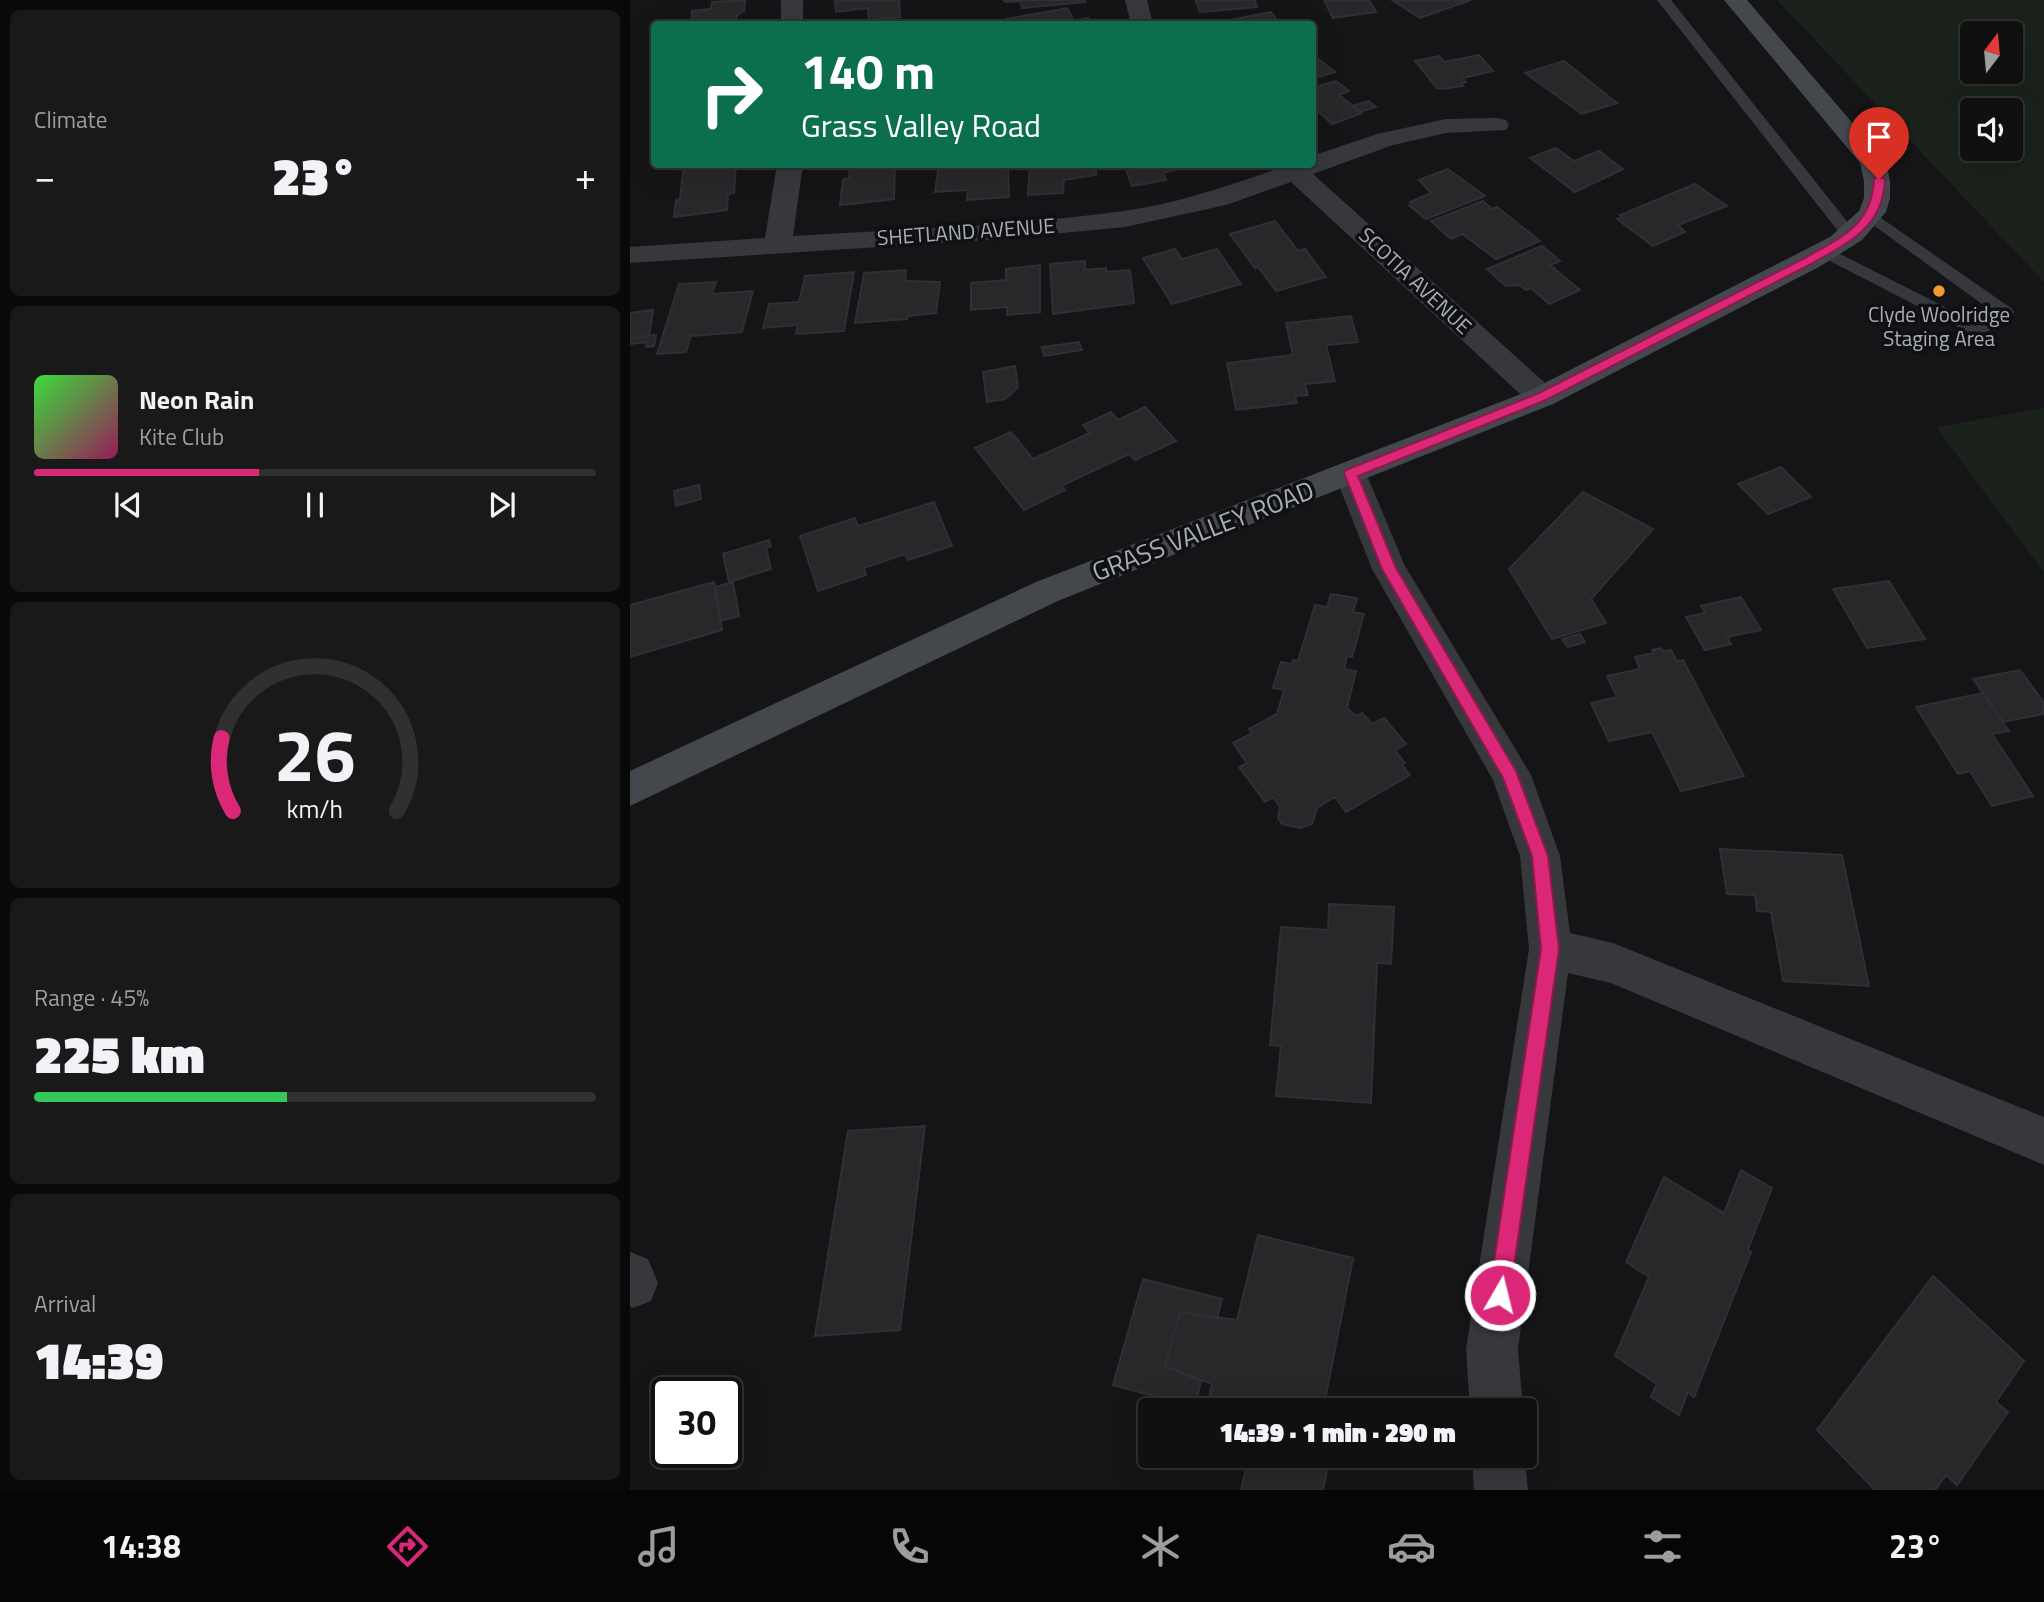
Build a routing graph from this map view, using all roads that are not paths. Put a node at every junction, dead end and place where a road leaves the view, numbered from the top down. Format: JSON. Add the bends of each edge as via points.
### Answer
{"nodes":[{"id":1,"x":792,"y":0,"type":"edge"},
{"id":2,"x":1136,"y":0,"type":"edge"},
{"id":3,"x":1664,"y":0,"type":"edge"},
{"id":4,"x":1735,"y":0,"type":"edge"},
{"id":5,"x":792,"y":21,"type":"edge"},
{"id":6,"x":1141,"y":21,"type":"edge"},
{"id":7,"x":1496,"y":125,"type":"dead end"},
{"id":8,"x":1316,"y":160,"type":"edge"},
{"id":9,"x":789,"y":168,"type":"edge"},
{"id":10,"x":1291,"y":168,"type":"edge"},
{"id":11,"x":1849,"y":235,"type":"junction"},
{"id":12,"x":778,"y":245,"type":"junction"},
{"id":13,"x":630,"y":256,"type":"edge"},
{"id":14,"x":1542,"y":397,"type":"junction"},
{"id":15,"x":1350,"y":473,"type":"junction"},
{"id":16,"x":630,"y":789,"type":"edge"},
{"id":17,"x":1550,"y":949,"type":"junction"},
{"id":18,"x":2044,"y":1141,"type":"edge"},
{"id":19,"x":1495,"y":1398,"type":"edge"},
{"id":20,"x":1500,"y":1468,"type":"edge"},
{"id":21,"x":1501,"y":1490,"type":"edge"}],
"edges":[{"from":1,"to":5,"type":"street"},
{"from":2,"to":6,"type":"street"},
{"from":3,"to":11,"type":"lane"},
{"from":4,"to":11,"type":"main road","via":[[1873,162],[1879,199]]},
{"from":7,"to":8,"type":"street","name":"SHETLAND AVENUE","via":[[1446,126],[1386,138]]},
{"from":9,"to":12,"type":"street"},
{"from":10,"to":12,"type":"street","name":"SHETLAND AVENUE","via":[[1217,199],[1125,219]]},
{"from":10,"to":14,"type":"street","name":"SCOTIA AVENUE"},
{"from":11,"to":11,"type":"lane","via":[[2005,312],[1978,330]]},
{"from":11,"to":14,"type":"main road","name":"GRASS VALLEY ROAD"},
{"from":12,"to":13,"type":"street","name":"SHETLAND AVENUE"},
{"from":14,"to":15,"type":"main road","name":"GRASS VALLEY ROAD"},
{"from":15,"to":16,"type":"main road","name":"GRASS VALLEY ROAD","via":[[1048,591]]},
{"from":15,"to":17,"type":"street","via":[[1390,569],[1511,775],[1540,856]]},
{"from":17,"to":18,"type":"street","via":[[1612,963]]},
{"from":17,"to":19,"type":"street","via":[[1492,1349]]},
{"from":20,"to":21,"type":"street"}]}
